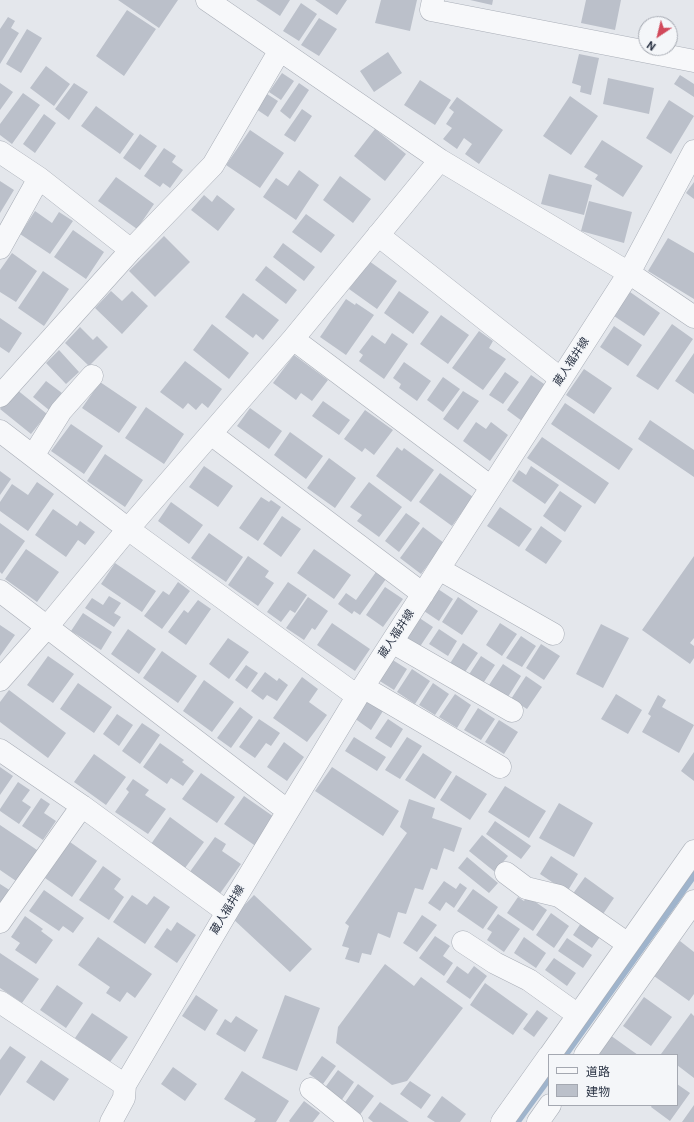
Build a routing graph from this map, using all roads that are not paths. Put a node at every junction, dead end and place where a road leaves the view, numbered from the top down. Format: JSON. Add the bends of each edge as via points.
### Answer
{"nodes":[{"id":1,"x":207,"y":0,"type":"edge"},
{"id":2,"x":433,"y":0,"type":"edge"},
{"id":3,"x":280,"y":50,"type":"junction"},
{"id":4,"x":694,"y":61,"type":"edge"},
{"id":5,"x":694,"y":151,"type":"edge"},
{"id":6,"x":0,"y":152,"type":"edge"},
{"id":7,"x":440,"y":160,"type":"junction"},
{"id":8,"x":39,"y":178,"type":"junction"},
{"id":9,"x":378,"y":236,"type":"junction"},
{"id":10,"x":0,"y":248,"type":"edge"},
{"id":11,"x":131,"y":250,"type":"junction"},
{"id":12,"x":629,"y":273,"type":"junction"},
{"id":13,"x":694,"y":317,"type":"edge"},
{"id":14,"x":293,"y":339,"type":"junction"},
{"id":15,"x":92,"y":376,"type":"dead end"},
{"id":16,"x":561,"y":379,"type":"junction"},
{"id":17,"x":0,"y":396,"type":"edge"},
{"id":18,"x":0,"y":431,"type":"edge"},
{"id":19,"x":211,"y":434,"type":"junction"},
{"id":20,"x":33,"y":456,"type":"junction"},
{"id":21,"x":491,"y":487,"type":"junction"},
{"id":22,"x":128,"y":529,"type":"junction"},
{"id":23,"x":439,"y":569,"type":"junction"},
{"id":24,"x":0,"y":591,"type":"edge"},
{"id":25,"x":423,"y":594,"type":"junction"},
{"id":26,"x":47,"y":627,"type":"junction"},
{"id":27,"x":553,"y":634,"type":"dead end"},
{"id":28,"x":392,"y":642,"type":"junction"},
{"id":29,"x":0,"y":680,"type":"edge"},
{"id":30,"x":360,"y":691,"type":"junction"},
{"id":31,"x":512,"y":710,"type":"dead end"},
{"id":32,"x":0,"y":750,"type":"edge"},
{"id":33,"x":500,"y":768,"type":"dead end"},
{"id":34,"x":82,"y":806,"type":"junction"},
{"id":35,"x":288,"y":811,"type":"junction"},
{"id":36,"x":694,"y":851,"type":"edge"},
{"id":37,"x":506,"y":873,"type":"dead end"},
{"id":38,"x":693,"y":904,"type":"edge"},
{"id":39,"x":227,"y":912,"type":"junction"},
{"id":40,"x":0,"y":922,"type":"edge"},
{"id":41,"x":463,"y":942,"type":"dead end"},
{"id":42,"x":628,"y":944,"type":"junction"},
{"id":43,"x":0,"y":1002,"type":"edge"},
{"id":44,"x":578,"y":1015,"type":"junction"},
{"id":45,"x":550,"y":1054,"type":"edge"},
{"id":46,"x":586,"y":1054,"type":"edge"},
{"id":47,"x":548,"y":1056,"type":"edge"},
{"id":48,"x":125,"y":1085,"type":"junction"},
{"id":49,"x":311,"y":1090,"type":"dead end"},
{"id":50,"x":549,"y":1106,"type":"edge"},
{"id":51,"x":111,"y":1122,"type":"edge"},
{"id":52,"x":352,"y":1122,"type":"edge"},
{"id":53,"x":502,"y":1122,"type":"edge"},
{"id":54,"x":538,"y":1122,"type":"edge"}],
"edges":[{"from":1,"to":3,"type":"street"},
{"from":2,"to":4,"type":"street","via":[[431,10]]},
{"from":3,"to":7,"type":"street"},
{"from":3,"to":11,"type":"street","via":[[213,165]]},
{"from":5,"to":12,"type":"street","name":"蔵人福井線"},
{"from":6,"to":8,"type":"street"},
{"from":7,"to":9,"type":"street"},
{"from":7,"to":12,"type":"street"},
{"from":8,"to":10,"type":"street"},
{"from":8,"to":11,"type":"street"},
{"from":9,"to":14,"type":"street"},
{"from":9,"to":16,"type":"street"},
{"from":11,"to":17,"type":"street"},
{"from":12,"to":13,"type":"street"},
{"from":12,"to":16,"type":"street","name":"蔵人福井線"},
{"from":14,"to":19,"type":"street"},
{"from":14,"to":21,"type":"street"},
{"from":15,"to":20,"type":"street","via":[[61,411]]},
{"from":16,"to":21,"type":"street","name":"蔵人福井線"},
{"from":18,"to":20,"type":"street"},
{"from":19,"to":22,"type":"street"},
{"from":19,"to":25,"type":"street"},
{"from":20,"to":22,"type":"street"},
{"from":21,"to":23,"type":"street","name":"蔵人福井線"},
{"from":22,"to":26,"type":"street"},
{"from":22,"to":30,"type":"street"},
{"from":23,"to":25,"type":"street","name":"蔵人福井線"},
{"from":23,"to":27,"type":"street"},
{"from":24,"to":26,"type":"street"},
{"from":25,"to":28,"type":"street","name":"蔵人福井線"},
{"from":26,"to":29,"type":"street"},
{"from":26,"to":35,"type":"street"},
{"from":28,"to":30,"type":"street","name":"蔵人福井線"},
{"from":28,"to":31,"type":"street"},
{"from":30,"to":33,"type":"street"},
{"from":30,"to":35,"type":"street","name":"蔵人福井線"},
{"from":32,"to":34,"type":"street"},
{"from":34,"to":39,"type":"street"},
{"from":34,"to":40,"type":"street"},
{"from":35,"to":39,"type":"street","name":"蔵人福井線"},
{"from":36,"to":42,"type":"street"},
{"from":37,"to":42,"type":"street","via":[[526,888],[559,896]]},
{"from":38,"to":46,"type":"street"},
{"from":39,"to":48,"type":"street","name":"蔵人福井線"},
{"from":41,"to":44,"type":"street","via":[[495,963],[529,980]]},
{"from":42,"to":44,"type":"street"},
{"from":43,"to":48,"type":"street"},
{"from":44,"to":45,"type":"street"},
{"from":47,"to":53,"type":"street"},
{"from":48,"to":51,"type":"street","name":"蔵人福井線","via":[[124,1098]]},
{"from":49,"to":52,"type":"street"},
{"from":50,"to":54,"type":"street"}]}
